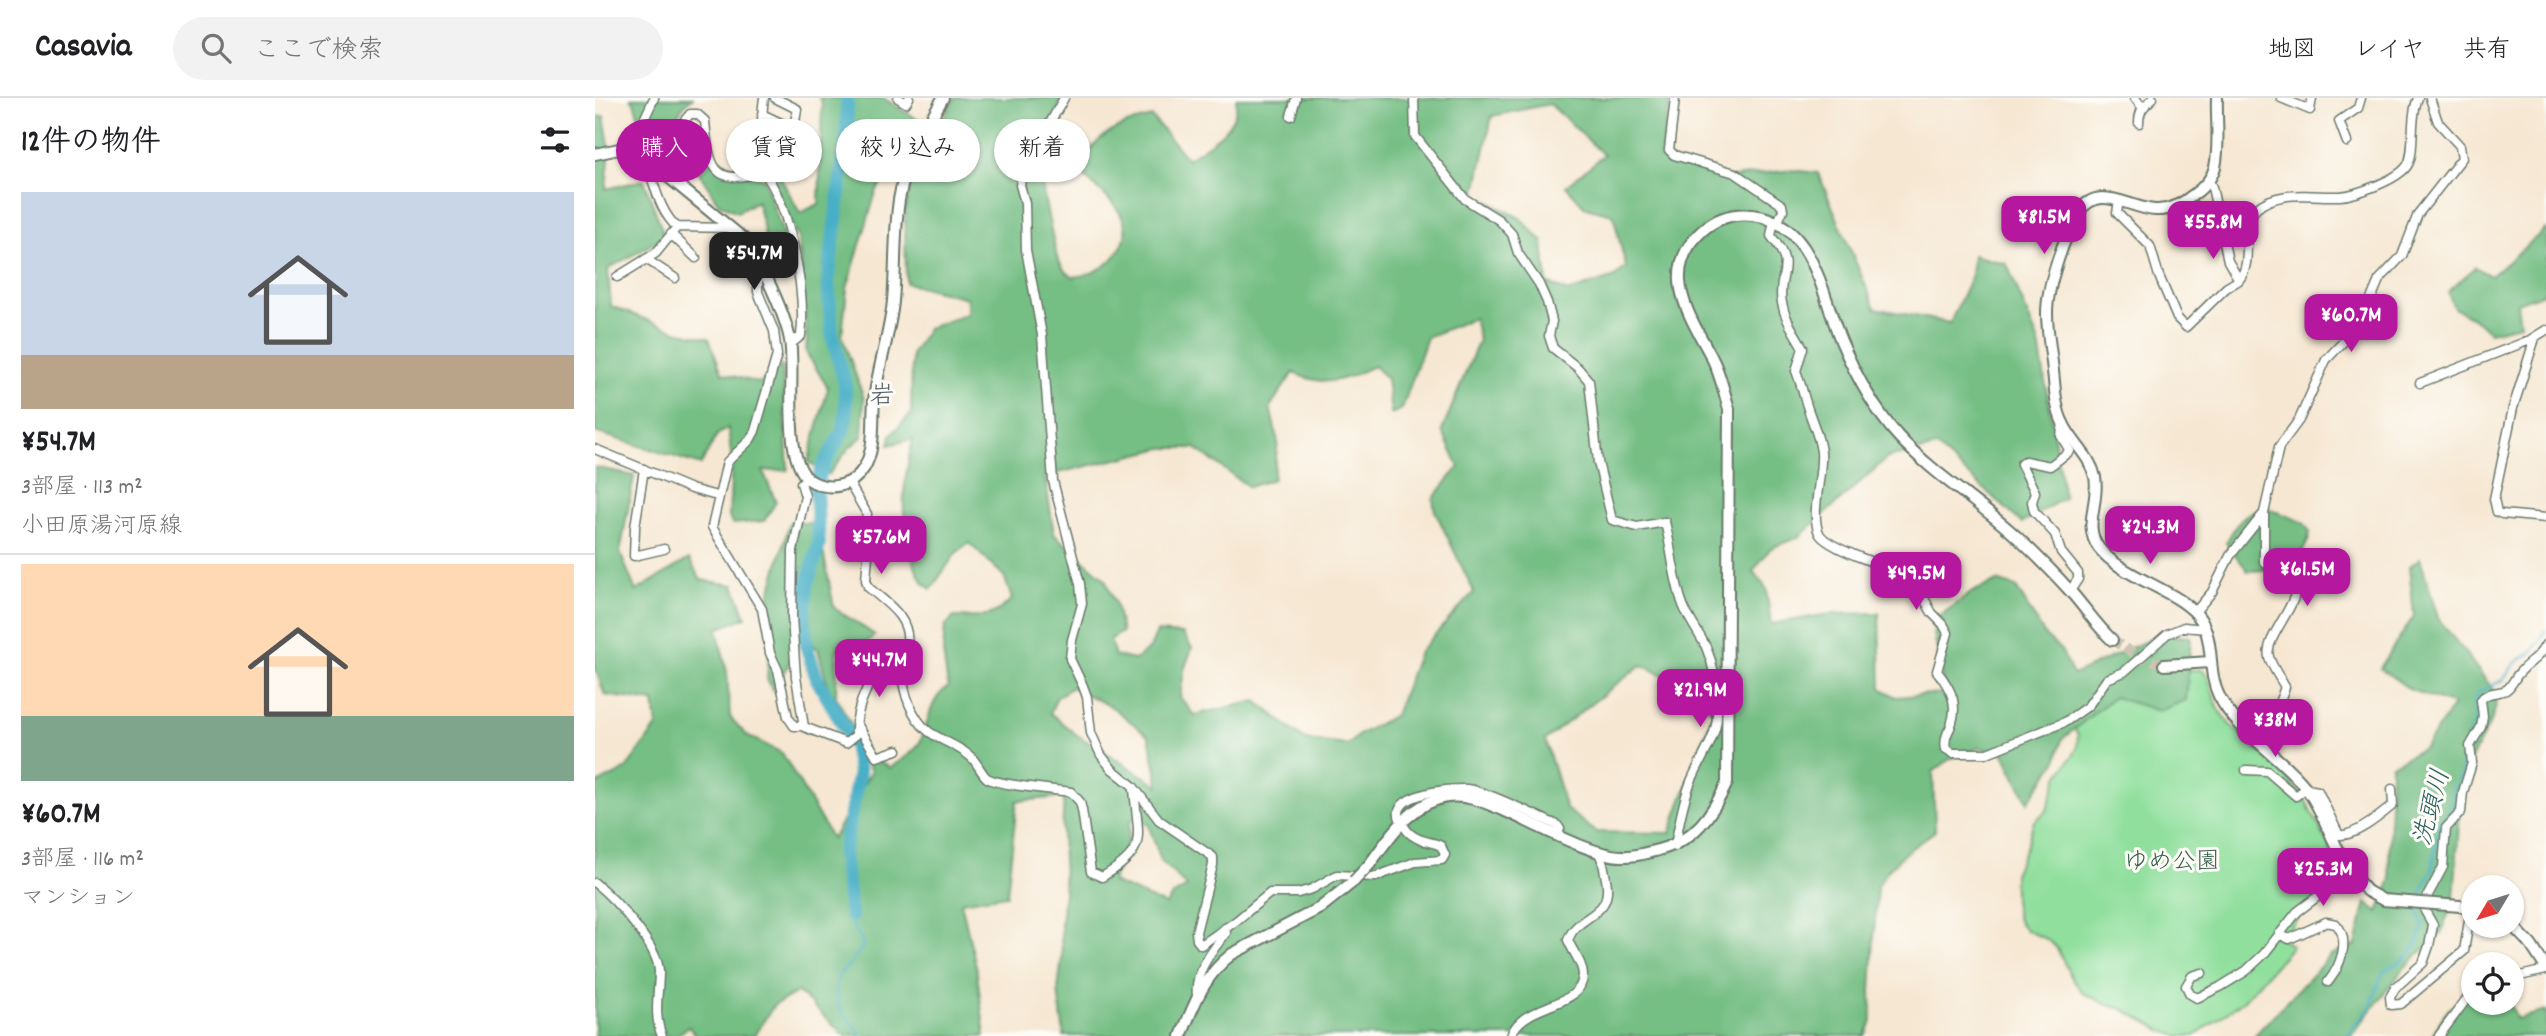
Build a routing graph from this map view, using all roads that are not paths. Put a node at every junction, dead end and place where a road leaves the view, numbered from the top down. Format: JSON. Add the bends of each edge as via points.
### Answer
{"nodes":[{"id":1,"x":654,"y":98,"type":"edge"},
{"id":2,"x":764,"y":98,"type":"edge"},
{"id":3,"x":775,"y":98,"type":"edge"},
{"id":4,"x":898,"y":98,"type":"edge"},
{"id":5,"x":909,"y":98,"type":"edge"},
{"id":6,"x":943,"y":98,"type":"edge"},
{"id":7,"x":1064,"y":98,"type":"edge"},
{"id":8,"x":1296,"y":98,"type":"edge"},
{"id":9,"x":1414,"y":98,"type":"edge"},
{"id":10,"x":1675,"y":98,"type":"edge"},
{"id":11,"x":2135,"y":98,"type":"edge"},
{"id":12,"x":2153,"y":98,"type":"edge"},
{"id":13,"x":2217,"y":98,"type":"edge"},
{"id":14,"x":2281,"y":98,"type":"edge"},
{"id":15,"x":2312,"y":98,"type":"edge"},
{"id":16,"x":2361,"y":98,"type":"edge"},
{"id":17,"x":2418,"y":98,"type":"edge"},
{"id":18,"x":2430,"y":98,"type":"edge"},
{"id":19,"x":2142,"y":107,"type":"junction"},
{"id":20,"x":762,"y":114,"type":"junction"},
{"id":21,"x":1291,"y":116,"type":"dead end"},
{"id":22,"x":644,"y":119,"type":"edge"},
{"id":23,"x":761,"y":119,"type":"edge"},
{"id":24,"x":2139,"y":123,"type":"dead end"},
{"id":25,"x":2347,"y":142,"type":"dead end"},
{"id":26,"x":616,"y":150,"type":"edge"},
{"id":27,"x":595,"y":154,"type":"edge"},
{"id":28,"x":726,"y":176,"type":"edge"},
{"id":29,"x":2209,"y":181,"type":"junction"},
{"id":30,"x":654,"y":182,"type":"edge"},
{"id":31,"x":676,"y":182,"type":"edge"},
{"id":32,"x":771,"y":182,"type":"edge"},
{"id":33,"x":681,"y":186,"type":"junction"},
{"id":34,"x":2119,"y":200,"type":"junction"},
{"id":35,"x":1776,"y":221,"type":"junction"},
{"id":36,"x":731,"y":228,"type":"junction"},
{"id":37,"x":674,"y":231,"type":"junction"},
{"id":38,"x":696,"y":258,"type":"dead end"},
{"id":39,"x":646,"y":259,"type":"junction"},
{"id":40,"x":758,"y":259,"type":"junction"},
{"id":41,"x":617,"y":277,"type":"dead end"},
{"id":42,"x":675,"y":278,"type":"dead end"},
{"id":43,"x":2239,"y":280,"type":"junction"},
{"id":44,"x":2546,"y":330,"type":"edge"},
{"id":45,"x":2535,"y":338,"type":"junction"},
{"id":46,"x":791,"y":344,"type":"junction"},
{"id":47,"x":2420,"y":383,"type":"dead end"},
{"id":48,"x":2063,"y":424,"type":"junction"},
{"id":49,"x":595,"y":449,"type":"edge"},
{"id":50,"x":644,"y":469,"type":"junction"},
{"id":51,"x":809,"y":480,"type":"junction"},
{"id":52,"x":849,"y":482,"type":"junction"},
{"id":53,"x":717,"y":496,"type":"junction"},
{"id":54,"x":2264,"y":513,"type":"junction"},
{"id":55,"x":2546,"y":518,"type":"edge"},
{"id":56,"x":664,"y":549,"type":"dead end"},
{"id":57,"x":2070,"y":591,"type":"junction"},
{"id":58,"x":2195,"y":612,"type":"junction"},
{"id":59,"x":2206,"y":629,"type":"junction"},
{"id":60,"x":2112,"y":640,"type":"tunnel mouth"},
{"id":61,"x":2546,"y":644,"type":"edge"},
{"id":62,"x":902,"y":659,"type":"junction"},
{"id":63,"x":2210,"y":662,"type":"junction"},
{"id":64,"x":2164,"y":664,"type":"tunnel mouth"},
{"id":65,"x":2279,"y":703,"type":"dead end"},
{"id":66,"x":856,"y":722,"type":"junction"},
{"id":67,"x":803,"y":726,"type":"junction"},
{"id":68,"x":897,"y":750,"type":"dead end"},
{"id":69,"x":2246,"y":770,"type":"dead end"},
{"id":70,"x":1133,"y":786,"type":"junction"},
{"id":71,"x":2307,"y":789,"type":"junction"},
{"id":72,"x":2392,"y":789,"type":"dead end"},
{"id":73,"x":1402,"y":824,"type":"junction"},
{"id":74,"x":1675,"y":846,"type":"junction"},
{"id":75,"x":1598,"y":852,"type":"junction"},
{"id":76,"x":2350,"y":872,"type":"junction"},
{"id":77,"x":595,"y":884,"type":"edge"},
{"id":78,"x":2461,"y":907,"type":"edge"},
{"id":79,"x":1225,"y":928,"type":"junction"},
{"id":80,"x":2279,"y":934,"type":"junction"},
{"id":81,"x":2465,"y":938,"type":"edge"},
{"id":82,"x":2524,"y":938,"type":"edge"},
{"id":83,"x":2546,"y":969,"type":"edge"},
{"id":84,"x":2202,"y":973,"type":"dead end"},
{"id":85,"x":2524,"y":975,"type":"edge"},
{"id":86,"x":2328,"y":982,"type":"dead end"},
{"id":87,"x":1198,"y":995,"type":"junction"},
{"id":88,"x":2461,"y":1006,"type":"edge"},
{"id":89,"x":662,"y":1036,"type":"edge"},
{"id":90,"x":1181,"y":1036,"type":"edge"},
{"id":91,"x":1511,"y":1036,"type":"edge"},
{"id":92,"x":2439,"y":1036,"type":"edge"}],
"edges":[{"from":1,"to":22,"type":"street"},
{"from":2,"to":20,"type":"street"},
{"from":3,"to":20,"type":"street","via":[[797,109],[793,129]]},
{"from":4,"to":5,"type":"street","via":[[906,103]]},
{"from":6,"to":52,"type":"street","via":[[904,176],[898,202],[893,304],[874,399],[868,460]]},
{"from":7,"to":70,"type":"street","via":[[1023,171],[1020,185],[1026,250],[1042,335],[1053,481],[1080,584],[1082,604],[1070,659],[1087,697],[1095,744],[1112,769]]},
{"from":8,"to":21,"type":"street"},
{"from":9,"to":74,"type":"street","via":[[1415,136],[1465,199],[1512,234],[1546,302],[1553,348],[1589,381],[1598,462],[1612,520],[1637,527],[1665,522],[1681,598],[1715,674],[1717,716],[1678,817]]},
{"from":10,"to":35,"type":"street","via":[[1669,150],[1751,183],[1782,205]]},
{"from":11,"to":19,"type":"street"},
{"from":12,"to":19,"type":"street"},
{"from":13,"to":29,"type":"street","via":[[2216,157]]},
{"from":14,"to":15,"type":"street","via":[[2310,110]]},
{"from":16,"to":25,"type":"street","via":[[2358,108],[2339,121]]},
{"from":17,"to":43,"type":"street","via":[[2406,169],[2389,181],[2341,196],[2302,195],[2266,202],[2250,218],[2247,267]]},
{"from":18,"to":54,"type":"street","via":[[2438,122],[2460,146],[2462,158],[2418,214],[2402,256],[2379,280],[2361,323],[2326,360],[2299,420],[2279,447]]},
{"from":19,"to":24,"type":"street"},
{"from":20,"to":23,"type":"street"},
{"from":26,"to":27,"type":"street"},
{"from":28,"to":33,"type":"street","via":[[708,151],[705,121],[690,114],[678,128]]},
{"from":29,"to":34,"type":"street","via":[[2170,209],[2155,210]]},
{"from":29,"to":43,"type":"street","via":[[2228,261]]},
{"from":30,"to":37,"type":"street"},
{"from":31,"to":33,"type":"street"},
{"from":32,"to":46,"type":"street","via":[[790,235],[801,295],[801,336]]},
{"from":33,"to":36,"type":"street"},
{"from":34,"to":43,"type":"street","via":[[2117,213],[2150,246],[2177,318],[2186,327]]},
{"from":34,"to":48,"type":"street","via":[[2098,198],[2080,210],[2052,283],[2047,314]]},
{"from":35,"to":57,"type":"street","via":[[1804,248],[1873,405],[1899,437],[2017,537]]},
{"from":35,"to":59,"type":"street","via":[[1771,236],[1786,265],[1781,300],[1787,322],[1803,348],[1796,371],[1821,453],[1818,530],[1827,542],[1888,569],[1911,574],[1943,624],[1948,633],[1937,671],[1950,688],[1955,707],[1946,749],[1987,753],[2065,722],[2088,706],[2108,679],[2124,672],[2167,634],[2184,627]]},
{"from":35,"to":74,"type":"street","via":[[1746,214],[1718,220],[1696,236],[1679,273],[1682,301],[1714,361],[1729,408],[1729,542],[1727,783],[1701,826]]},
{"from":36,"to":37,"type":"street"},
{"from":36,"to":40,"type":"street"},
{"from":37,"to":38,"type":"street"},
{"from":37,"to":39,"type":"street"},
{"from":39,"to":41,"type":"street"},
{"from":39,"to":42,"type":"street"},
{"from":40,"to":46,"type":"street"},
{"from":40,"to":53,"type":"street","via":[[758,292],[774,331],[777,355],[755,431],[730,457]]},
{"from":44,"to":45,"type":"street"},
{"from":45,"to":47,"type":"street"},
{"from":45,"to":55,"type":"street","via":[[2513,408],[2494,499],[2502,514]]},
{"from":46,"to":51,"type":"street","via":[[793,445],[799,468]]},
{"from":48,"to":57,"type":"street","via":[[2061,436],[2070,451],[2050,466],[2021,464],[2035,492],[2034,511],[2055,534],[2061,552],[2078,573]]},
{"from":48,"to":58,"type":"street","via":[[2094,473],[2091,535],[2098,547],[2127,572]]},
{"from":49,"to":50,"type":"street"},
{"from":50,"to":53,"type":"street"},
{"from":50,"to":56,"type":"street","via":[[634,556]]},
{"from":51,"to":52,"type":"street","via":[[825,486]]},
{"from":51,"to":67,"type":"street","via":[[801,483],[804,496],[792,576]]},
{"from":52,"to":62,"type":"street","via":[[867,514],[863,532],[868,587],[902,616],[907,641]]},
{"from":53,"to":67,"type":"street","via":[[712,527],[762,609],[788,717],[794,726]]},
{"from":54,"to":58,"type":"street"},
{"from":54,"to":65,"type":"street","via":[[2264,562],[2297,587],[2293,605],[2269,644],[2269,657],[2285,687]]},
{"from":57,"to":60,"type":"street"},
{"from":58,"to":59,"type":"street"},
{"from":59,"to":63,"type":"street"},
{"from":61,"to":81,"type":"street","via":[[2514,683],[2480,700],[2483,716],[2470,746],[2472,763],[2461,812],[2446,828],[2443,867],[2428,895],[2425,911],[2433,925],[2429,946],[2423,963],[2395,988],[2391,1005],[2400,1004],[2464,951]]},
{"from":62,"to":66,"type":"street","via":[[891,661],[877,673]]},
{"from":62,"to":70,"type":"street","via":[[912,711],[937,736],[974,759],[987,778],[1071,792],[1080,802],[1091,872],[1102,877],[1136,850]]},
{"from":63,"to":64,"type":"street"},
{"from":63,"to":71,"type":"street","via":[[2212,680],[2229,712]]},
{"from":66,"to":67,"type":"street","via":[[856,735],[846,743]]},
{"from":66,"to":68,"type":"street","via":[[877,757]]},
{"from":69,"to":71,"type":"street","via":[[2267,771],[2295,796]]},
{"from":70,"to":79,"type":"street","via":[[1159,820],[1213,857],[1196,940],[1201,945]]},
{"from":71,"to":72,"type":"street","via":[[2318,791],[2339,835],[2346,836],[2393,805]]},
{"from":71,"to":76,"type":"street"},
{"from":73,"to":75,"type":"street","via":[[1425,804],[1461,796]]},
{"from":73,"to":79,"type":"street","via":[[1415,837],[1441,846],[1444,858],[1415,862],[1375,877],[1338,875],[1297,893],[1270,892]]},
{"from":73,"to":87,"type":"street","bridge":true,"via":[[1354,881],[1320,908],[1232,954]]},
{"from":74,"to":75,"type":"street","via":[[1622,856]]},
{"from":75,"to":91,"type":"street","via":[[1608,888],[1606,901],[1568,940],[1583,972],[1582,981],[1570,996],[1519,1020]]},
{"from":76,"to":78,"type":"street","bridge":true,"via":[[2383,900]]},
{"from":76,"to":80,"type":"street","via":[[2297,912]]},
{"from":77,"to":89,"type":"street","via":[[657,958],[657,1017]]},
{"from":79,"to":87,"type":"street","via":[[1197,981]]},
{"from":80,"to":84,"type":"street","via":[[2246,971],[2197,998],[2186,986],[2192,976]]},
{"from":80,"to":86,"type":"street","via":[[2289,939],[2326,922],[2336,924],[2343,944]]},
{"from":82,"to":83,"type":"street"},
{"from":83,"to":85,"type":"street"},
{"from":87,"to":90,"type":"street"},
{"from":88,"to":92,"type":"street"}]}
